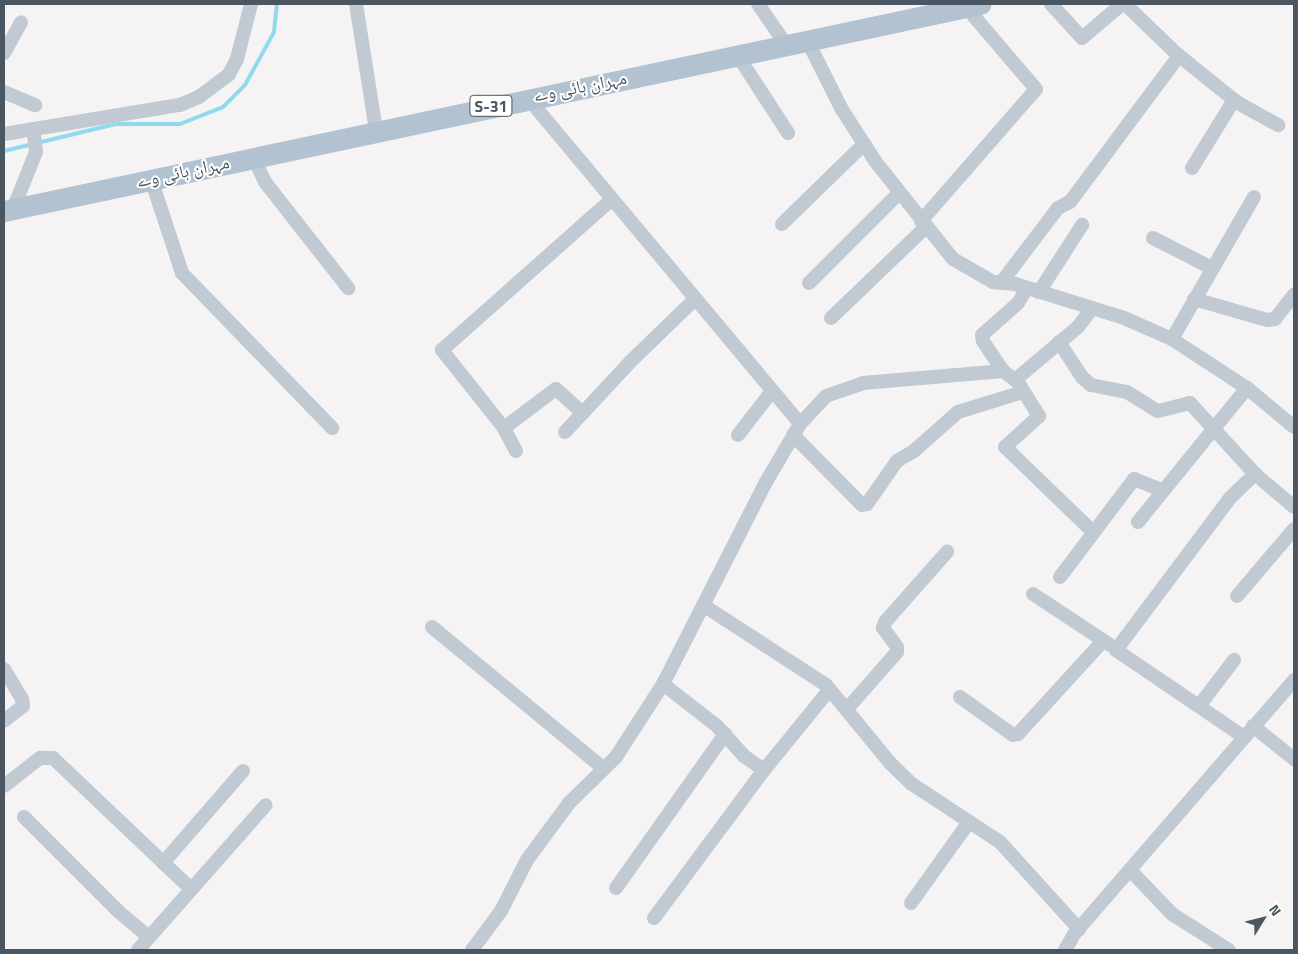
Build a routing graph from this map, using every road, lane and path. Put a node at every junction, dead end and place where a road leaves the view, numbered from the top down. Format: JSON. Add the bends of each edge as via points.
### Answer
{"nodes":[{"id":1,"x":251,"y":4,"type":"edge"},
{"id":2,"x":356,"y":4,"type":"edge"},
{"id":3,"x":758,"y":4,"type":"edge"},
{"id":4,"x":1051,"y":4,"type":"edge"},
{"id":5,"x":1124,"y":4,"type":"edge"},
{"id":6,"x":973,"y":5,"type":"edge"},
{"id":7,"x":21,"y":22,"type":"dead end"},
{"id":8,"x":808,"y":42,"type":"junction"},
{"id":9,"x":787,"y":46,"type":"junction"},
{"id":10,"x":4,"y":53,"type":"edge"},
{"id":11,"x":738,"y":56,"type":"junction"},
{"id":12,"x":1179,"y":56,"type":"junction"},
{"id":13,"x":4,"y":92,"type":"edge"},
{"id":14,"x":534,"y":96,"type":"junction"},
{"id":15,"x":1234,"y":100,"type":"junction"},
{"id":16,"x":35,"y":105,"type":"dead end"},
{"id":17,"x":1278,"y":125,"type":"dead end"},
{"id":18,"x":376,"y":130,"type":"junction"},
{"id":19,"x":788,"y":133,"type":"dead end"},
{"id":20,"x":4,"y":134,"type":"edge"},
{"id":21,"x":35,"y":137,"type":"junction"},
{"id":22,"x":864,"y":144,"type":"junction"},
{"id":23,"x":252,"y":157,"type":"junction"},
{"id":24,"x":1192,"y":168,"type":"dead end"},
{"id":25,"x":151,"y":179,"type":"junction"},
{"id":26,"x":899,"y":193,"type":"junction"},
{"id":27,"x":1254,"y":197,"type":"dead end"},
{"id":28,"x":612,"y":199,"type":"junction"},
{"id":29,"x":8,"y":210,"type":"edge"},
{"id":30,"x":782,"y":224,"type":"dead end"},
{"id":31,"x":923,"y":224,"type":"junction"},
{"id":32,"x":1082,"y":225,"type":"dead end"},
{"id":33,"x":1153,"y":238,"type":"dead end"},
{"id":34,"x":1212,"y":268,"type":"junction"},
{"id":35,"x":1001,"y":282,"type":"junction"},
{"id":36,"x":809,"y":283,"type":"dead end"},
{"id":37,"x":348,"y":288,"type":"dead end"},
{"id":38,"x":1033,"y":290,"type":"junction"},
{"id":39,"x":1294,"y":295,"type":"edge"},
{"id":40,"x":695,"y":299,"type":"junction"},
{"id":41,"x":1194,"y":300,"type":"junction"},
{"id":42,"x":1091,"y":310,"type":"junction"},
{"id":43,"x":831,"y":318,"type":"dead end"},
{"id":44,"x":1172,"y":339,"type":"junction"},
{"id":45,"x":1060,"y":342,"type":"junction"},
{"id":46,"x":1004,"y":371,"type":"junction"},
{"id":47,"x":1015,"y":380,"type":"junction"},
{"id":48,"x":1247,"y":388,"type":"junction"},
{"id":49,"x":772,"y":390,"type":"junction"},
{"id":50,"x":1023,"y":392,"type":"junction"},
{"id":51,"x":582,"y":413,"type":"junction"},
{"id":52,"x":1294,"y":427,"type":"edge"},
{"id":53,"x":332,"y":428,"type":"dead end"},
{"id":54,"x":504,"y":428,"type":"junction"},
{"id":55,"x":1211,"y":428,"type":"junction"},
{"id":56,"x":796,"y":429,"type":"junction"},
{"id":57,"x":565,"y":432,"type":"dead end"},
{"id":58,"x":738,"y":435,"type":"dead end"},
{"id":59,"x":516,"y":451,"type":"dead end"},
{"id":60,"x":1255,"y":474,"type":"junction"},
{"id":61,"x":1163,"y":491,"type":"junction"},
{"id":62,"x":1294,"y":507,"type":"edge"},
{"id":63,"x":1138,"y":522,"type":"dead end"},
{"id":64,"x":1294,"y":529,"type":"edge"},
{"id":65,"x":1094,"y":532,"type":"junction"},
{"id":66,"x":947,"y":552,"type":"dead end"},
{"id":67,"x":1060,"y":577,"type":"dead end"},
{"id":68,"x":1033,"y":594,"type":"dead end"},
{"id":69,"x":1237,"y":596,"type":"dead end"},
{"id":70,"x":703,"y":605,"type":"junction"},
{"id":71,"x":432,"y":627,"type":"dead end"},
{"id":72,"x":1103,"y":641,"type":"junction"},
{"id":73,"x":1116,"y":650,"type":"junction"},
{"id":74,"x":1234,"y":660,"type":"dead end"},
{"id":75,"x":4,"y":669,"type":"edge"},
{"id":76,"x":1294,"y":680,"type":"edge"},
{"id":77,"x":663,"y":684,"type":"junction"},
{"id":78,"x":830,"y":689,"type":"junction"},
{"id":79,"x":960,"y":697,"type":"dead end"},
{"id":80,"x":1199,"y":706,"type":"junction"},
{"id":81,"x":847,"y":709,"type":"junction"},
{"id":82,"x":4,"y":721,"type":"edge"},
{"id":83,"x":1249,"y":731,"type":"junction"},
{"id":84,"x":725,"y":734,"type":"junction"},
{"id":85,"x":1294,"y":759,"type":"edge"},
{"id":86,"x":604,"y":769,"type":"junction"},
{"id":87,"x":764,"y":770,"type":"junction"},
{"id":88,"x":243,"y":771,"type":"dead end"},
{"id":89,"x":4,"y":786,"type":"edge"},
{"id":90,"x":266,"y":805,"type":"dead end"},
{"id":91,"x":24,"y":817,"type":"dead end"},
{"id":92,"x":969,"y":822,"type":"junction"},
{"id":93,"x":163,"y":863,"type":"junction"},
{"id":94,"x":1130,"y":870,"type":"junction"},
{"id":95,"x":190,"y":888,"type":"junction"},
{"id":96,"x":616,"y":888,"type":"dead end"},
{"id":97,"x":911,"y":903,"type":"dead end"},
{"id":98,"x":654,"y":918,"type":"dead end"},
{"id":99,"x":1079,"y":929,"type":"junction"},
{"id":100,"x":149,"y":937,"type":"junction"},
{"id":101,"x":138,"y":950,"type":"edge"},
{"id":102,"x":472,"y":950,"type":"edge"},
{"id":103,"x":1065,"y":950,"type":"edge"},
{"id":104,"x":1229,"y":950,"type":"edge"}],
"edges":[{"from":1,"to":21,"type":"street","via":[[237,59],[229,74],[199,97],[180,105]]},
{"from":2,"to":18,"type":"street"},
{"from":3,"to":9,"type":"street"},
{"from":4,"to":5,"type":"street","via":[[1082,38]]},
{"from":5,"to":12,"type":"street"},
{"from":6,"to":8,"type":"main road","name":"مہران ہائی وے","number":"S-31"},
{"from":6,"to":31,"type":"street","via":[[1036,89]]},
{"from":7,"to":10,"type":"street"},
{"from":8,"to":9,"type":"main road","name":"مہران ہائی وے","number":"S-31"},
{"from":8,"to":22,"type":"street","via":[[841,108]]},
{"from":9,"to":11,"type":"main road","name":"مہران ہائی وے","number":"S-31"},
{"from":11,"to":14,"type":"main road","name":"مہران ہائی وے","number":"S-31"},
{"from":11,"to":19,"type":"street"},
{"from":12,"to":15,"type":"street"},
{"from":12,"to":35,"type":"street","via":[[1070,202],[1058,208]]},
{"from":13,"to":16,"type":"street"},
{"from":14,"to":18,"type":"main road","name":"مہران ہائی وے","number":"S-31"},
{"from":14,"to":28,"type":"street","via":[[537,109]]},
{"from":15,"to":17,"type":"street"},
{"from":15,"to":24,"type":"street"},
{"from":18,"to":23,"type":"main road","name":"مہران ہائی وے","number":"S-31"},
{"from":20,"to":21,"type":"street"},
{"from":21,"to":29,"type":"street"},
{"from":22,"to":26,"type":"street"},
{"from":22,"to":30,"type":"street"},
{"from":23,"to":25,"type":"main road","name":"مہران ہائی وے","number":"S-31"},
{"from":23,"to":37,"type":"street","via":[[265,182]]},
{"from":25,"to":29,"type":"main road","name":"مہران ہائی وے","number":"S-31"},
{"from":25,"to":53,"type":"street","via":[[182,273]]},
{"from":26,"to":31,"type":"street"},
{"from":26,"to":36,"type":"street"},
{"from":27,"to":34,"type":"street"},
{"from":28,"to":40,"type":"street"},
{"from":28,"to":54,"type":"street","via":[[442,350]]},
{"from":31,"to":35,"type":"street","via":[[953,259],[993,282]]},
{"from":31,"to":43,"type":"street"},
{"from":32,"to":38,"type":"street"},
{"from":33,"to":34,"type":"street"},
{"from":34,"to":41,"type":"street"},
{"from":35,"to":38,"type":"street"},
{"from":38,"to":42,"type":"street"},
{"from":38,"to":46,"type":"street","via":[[982,335],[982,341]]},
{"from":39,"to":41,"type":"street","via":[[1275,319],[1267,320]]},
{"from":40,"to":49,"type":"street"},
{"from":40,"to":51,"type":"street"},
{"from":41,"to":44,"type":"street"},
{"from":42,"to":44,"type":"street","via":[[1124,318]]},
{"from":42,"to":45,"type":"street"},
{"from":44,"to":48,"type":"street"},
{"from":45,"to":47,"type":"street"},
{"from":45,"to":55,"type":"street","via":[[1082,377],[1091,385],[1127,392],[1158,411],[1190,403]]},
{"from":46,"to":47,"type":"street"},
{"from":46,"to":56,"type":"street","via":[[863,383],[826,396]]},
{"from":47,"to":50,"type":"street"},
{"from":48,"to":52,"type":"street"},
{"from":48,"to":55,"type":"street"},
{"from":49,"to":56,"type":"street"},
{"from":49,"to":58,"type":"street"},
{"from":50,"to":56,"type":"street","via":[[958,412],[915,450],[897,461],[868,504],[862,505]]},
{"from":50,"to":65,"type":"street","via":[[1040,416],[1005,447]]},
{"from":51,"to":54,"type":"street","via":[[556,389]]},
{"from":51,"to":57,"type":"street"},
{"from":54,"to":59,"type":"street"},
{"from":55,"to":60,"type":"street"},
{"from":55,"to":61,"type":"street"},
{"from":56,"to":70,"type":"street"},
{"from":60,"to":62,"type":"street"},
{"from":60,"to":73,"type":"street","via":[[1230,498]]},
{"from":61,"to":63,"type":"street"},
{"from":61,"to":65,"type":"street","via":[[1134,480]]},
{"from":64,"to":69,"type":"street"},
{"from":65,"to":67,"type":"street"},
{"from":66,"to":81,"type":"street","via":[[885,622],[883,628],[898,648],[897,652]]},
{"from":68,"to":72,"type":"street"},
{"from":70,"to":77,"type":"street"},
{"from":70,"to":78,"type":"street"},
{"from":71,"to":86,"type":"street"},
{"from":72,"to":73,"type":"street"},
{"from":72,"to":79,"type":"street","via":[[1018,734],[1013,734]]},
{"from":73,"to":80,"type":"street"},
{"from":74,"to":80,"type":"street"},
{"from":75,"to":82,"type":"street","via":[[23,706]]},
{"from":76,"to":83,"type":"street"},
{"from":77,"to":84,"type":"street"},
{"from":77,"to":86,"type":"street","via":[[616,757]]},
{"from":78,"to":81,"type":"street"},
{"from":78,"to":87,"type":"street"},
{"from":80,"to":83,"type":"street"},
{"from":81,"to":92,"type":"street","via":[[890,764],[912,784]]},
{"from":83,"to":85,"type":"street"},
{"from":83,"to":94,"type":"street"},
{"from":84,"to":87,"type":"street","via":[[744,756]]},
{"from":84,"to":96,"type":"street"},
{"from":86,"to":102,"type":"street","via":[[569,803],[527,860],[501,911]]},
{"from":87,"to":98,"type":"street"},
{"from":88,"to":93,"type":"street"},
{"from":89,"to":93,"type":"street","via":[[40,758],[53,758]]},
{"from":90,"to":95,"type":"street"},
{"from":91,"to":100,"type":"street","via":[[119,912]]},
{"from":92,"to":97,"type":"street"},
{"from":92,"to":99,"type":"street","via":[[1011,852]]},
{"from":93,"to":95,"type":"street"},
{"from":94,"to":99,"type":"street"},
{"from":94,"to":104,"type":"street","via":[[1172,914]]},
{"from":95,"to":100,"type":"street"},
{"from":99,"to":103,"type":"street"},
{"from":100,"to":101,"type":"street"}]}
